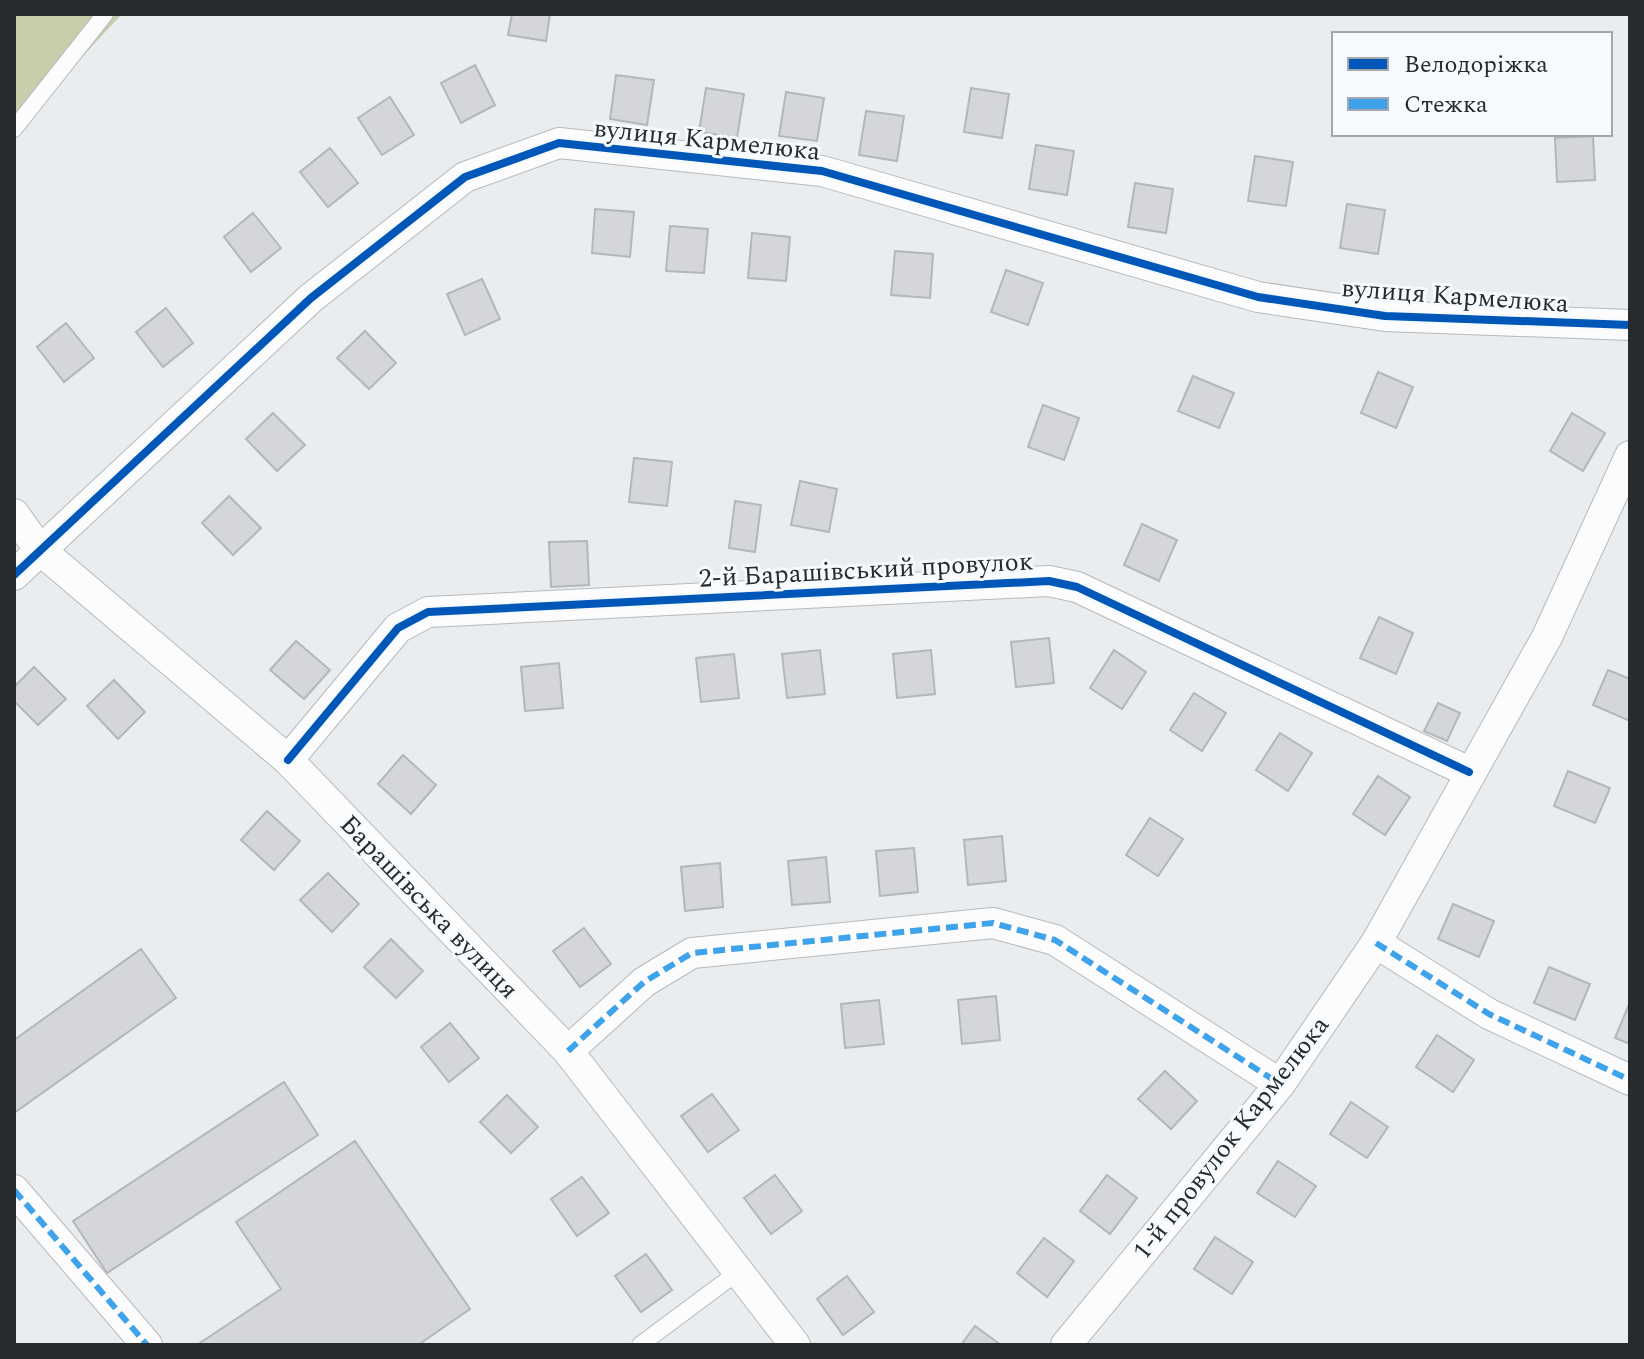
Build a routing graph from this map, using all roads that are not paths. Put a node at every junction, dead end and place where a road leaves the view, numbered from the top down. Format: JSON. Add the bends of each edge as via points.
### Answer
{"nodes":[{"id":1,"x":105,"y":14,"type":"edge"},
{"id":2,"x":14,"y":129,"type":"edge"},
{"id":3,"x":1630,"y":325,"type":"edge"},
{"id":4,"x":1630,"y":456,"type":"edge"},
{"id":5,"x":14,"y":514,"type":"edge"},
{"id":6,"x":39,"y":549,"type":"junction"},
{"id":7,"x":14,"y":575,"type":"edge"},
{"id":8,"x":288,"y":760,"type":"junction"},
{"id":9,"x":1469,"y":772,"type":"junction"},
{"id":10,"x":1376,"y":943,"type":"junction"},
{"id":11,"x":568,"y":1051,"type":"junction"},
{"id":12,"x":1630,"y":1080,"type":"edge"},
{"id":13,"x":1280,"y":1084,"type":"junction"},
{"id":14,"x":14,"y":1190,"type":"edge"},
{"id":15,"x":738,"y":1272,"type":"junction"},
{"id":16,"x":147,"y":1345,"type":"edge"},
{"id":17,"x":640,"y":1345,"type":"edge"},
{"id":18,"x":795,"y":1345,"type":"edge"},
{"id":19,"x":1066,"y":1345,"type":"edge"}],
"edges":[{"from":1,"to":2,"type":"lane"},
{"from":3,"to":6,"type":"street","name":"вулиця Кармелюка","via":[[1385,316],[1258,297],[822,171],[559,143],[465,177],[334,279]]},
{"from":4,"to":9,"type":"street","name":"1-й провулок Кармелюка","via":[[1547,637]]},
{"from":5,"to":6,"type":"street","name":"Барашівська вулиця"},
{"from":6,"to":7,"type":"street","name":"вулиця Кармелюка"},
{"from":6,"to":8,"type":"street","name":"Барашівська вулиця"},
{"from":8,"to":9,"type":"street","name":"2-й Барашівський провулок","via":[[398,628],[428,612],[1049,581],[1077,587]]},
{"from":8,"to":11,"type":"street","name":"Барашівська вулиця"},
{"from":9,"to":10,"type":"street","name":"1-й провулок Кармелюка"},
{"from":10,"to":12,"type":"street","via":[[1489,1014]]},
{"from":10,"to":13,"type":"street","name":"1-й провулок Кармелюка"},
{"from":11,"to":13,"type":"street","via":[[644,982],[692,953],[993,923],[1055,940]]},
{"from":11,"to":15,"type":"street","name":"Барашівська вулиця"},
{"from":13,"to":19,"type":"street","name":"1-й провулок Кармелюка"},
{"from":14,"to":16,"type":"street"},
{"from":15,"to":17,"type":"lane"},
{"from":15,"to":18,"type":"street","name":"Барашівська вулиця"}]}
